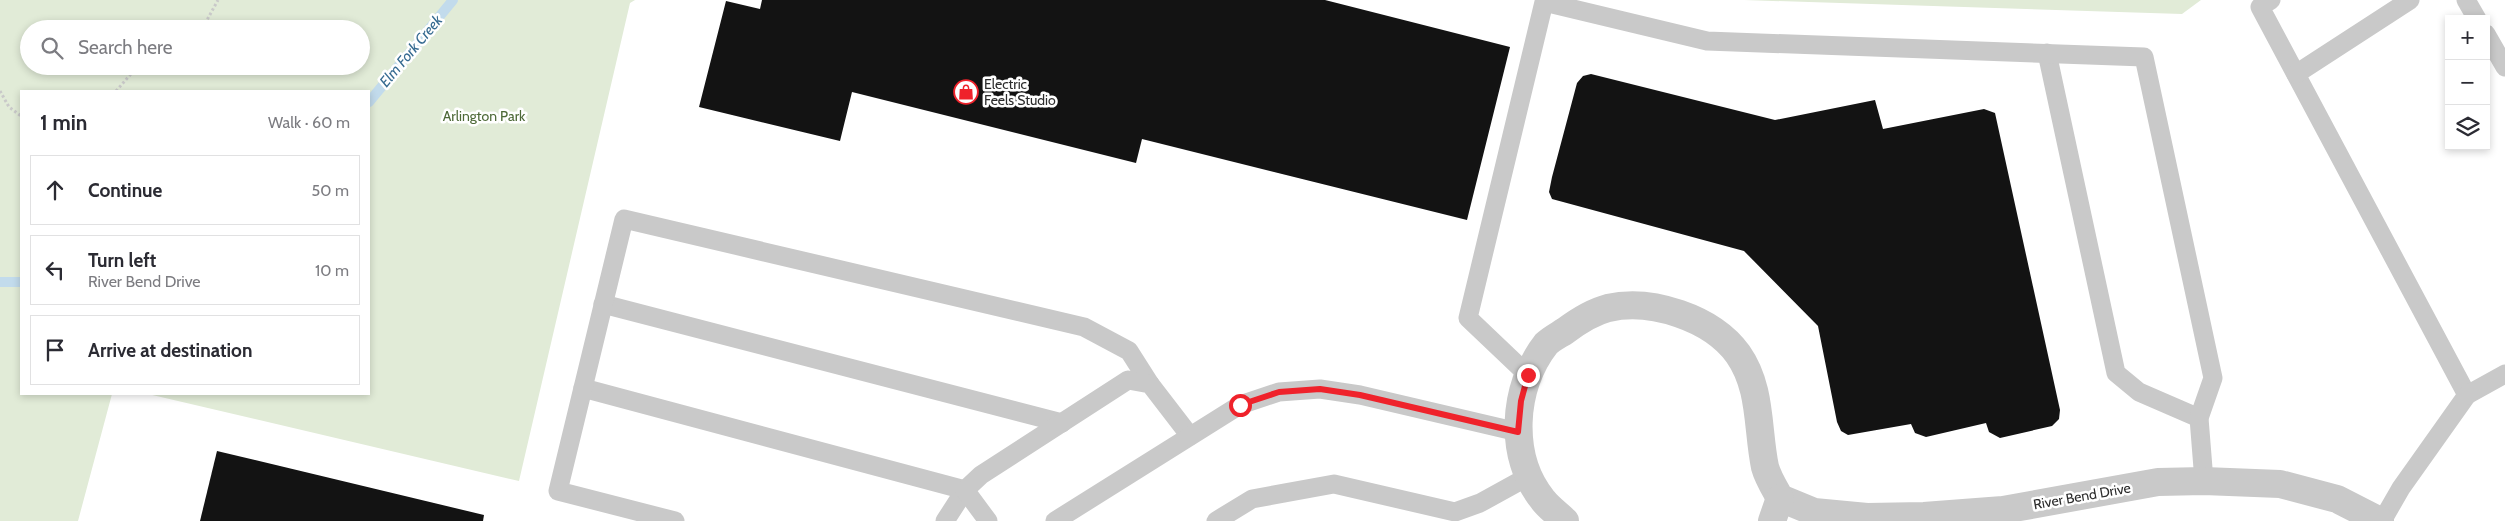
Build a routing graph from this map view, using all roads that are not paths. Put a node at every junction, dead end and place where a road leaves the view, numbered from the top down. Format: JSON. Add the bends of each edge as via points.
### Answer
{"nodes":[{"id":1,"x":2271,"y":0,"type":"edge"},
{"id":2,"x":2410,"y":0,"type":"edge"},
{"id":3,"x":2466,"y":0,"type":"edge"},
{"id":4,"x":2475,"y":15,"type":"edge"},
{"id":5,"x":2490,"y":41,"type":"edge"},
{"id":6,"x":2047,"y":54,"type":"junction"},
{"id":7,"x":2505,"y":67,"type":"edge"},
{"id":8,"x":2296,"y":74,"type":"junction"},
{"id":9,"x":603,"y":304,"type":"junction"},
{"id":10,"x":2505,"y":374,"type":"edge"},
{"id":11,"x":1528,"y":375,"type":"junction"},
{"id":12,"x":1150,"y":384,"type":"junction"},
{"id":13,"x":583,"y":388,"type":"junction"},
{"id":14,"x":2467,"y":395,"type":"junction"},
{"id":15,"x":2199,"y":418,"type":"junction"},
{"id":16,"x":1062,"y":423,"type":"junction"},
{"id":17,"x":1518,"y":432,"type":"junction"},
{"id":18,"x":1190,"y":436,"type":"junction"},
{"id":19,"x":1529,"y":476,"type":"junction"},
{"id":20,"x":2204,"y":481,"type":"junction"},
{"id":21,"x":965,"y":490,"type":"junction"},
{"id":22,"x":1776,"y":510,"type":"edge"},
{"id":23,"x":675,"y":521,"type":"edge"},
{"id":24,"x":945,"y":521,"type":"edge"},
{"id":25,"x":988,"y":521,"type":"edge"},
{"id":26,"x":1055,"y":521,"type":"edge"},
{"id":27,"x":1216,"y":521,"type":"edge"},
{"id":28,"x":1565,"y":521,"type":"edge"},
{"id":29,"x":2381,"y":521,"type":"edge"}],
"edges":[{"from":1,"to":8,"type":"lane","via":[[2260,7]]},
{"from":2,"to":8,"type":"lane"},
{"from":3,"to":4,"type":"lane"},
{"from":5,"to":7,"type":"lane"},
{"from":6,"to":11,"type":"lane","via":[[1707,41],[1544,2],[1468,318]]},
{"from":6,"to":15,"type":"lane","via":[[2116,373],[2139,392]]},
{"from":6,"to":15,"type":"lane","via":[[2144,57],[2213,378]]},
{"from":8,"to":14,"type":"lane"},
{"from":9,"to":12,"type":"lane","via":[[624,219],[1084,327],[1129,352]]},
{"from":9,"to":13,"type":"lane"},
{"from":9,"to":16,"type":"lane"},
{"from":10,"to":14,"type":"lane"},
{"from":11,"to":17,"type":"street","name":"River Bend Drive"},
{"from":11,"to":22,"type":"street","name":"River Bend Drive","via":[[1547,343],[1578,321],[1609,308],[1646,307],[1680,313],[1712,329],[1738,354],[1754,388],[1766,469]]},
{"from":12,"to":16,"type":"lane","via":[[1128,380]]},
{"from":12,"to":18,"type":"lane"},
{"from":13,"to":21,"type":"lane"},
{"from":13,"to":23,"type":"lane","via":[[558,491]]},
{"from":14,"to":29,"type":"lane"},
{"from":15,"to":20,"type":"lane"},
{"from":16,"to":21,"type":"lane","via":[[981,475]]},
{"from":17,"to":18,"type":"lane","via":[[1360,395],[1320,389],[1279,392],[1240,405]]},
{"from":17,"to":19,"type":"street","name":"River Bend Drive"},
{"from":18,"to":26,"type":"lane"},
{"from":19,"to":27,"type":"lane","via":[[1480,503],[1454,512],[1334,484],[1252,499]]},
{"from":19,"to":28,"type":"street","name":"River Bend Drive","via":[[1543,500]]},
{"from":20,"to":22,"type":"street","name":"River Bend Drive","via":[[2158,482],[2003,510],[1924,516],[1867,517]]},
{"from":20,"to":29,"type":"street","name":"River Bend Drive","via":[[2280,484],[2337,499]]},
{"from":21,"to":24,"type":"lane"},
{"from":21,"to":25,"type":"lane"}]}
